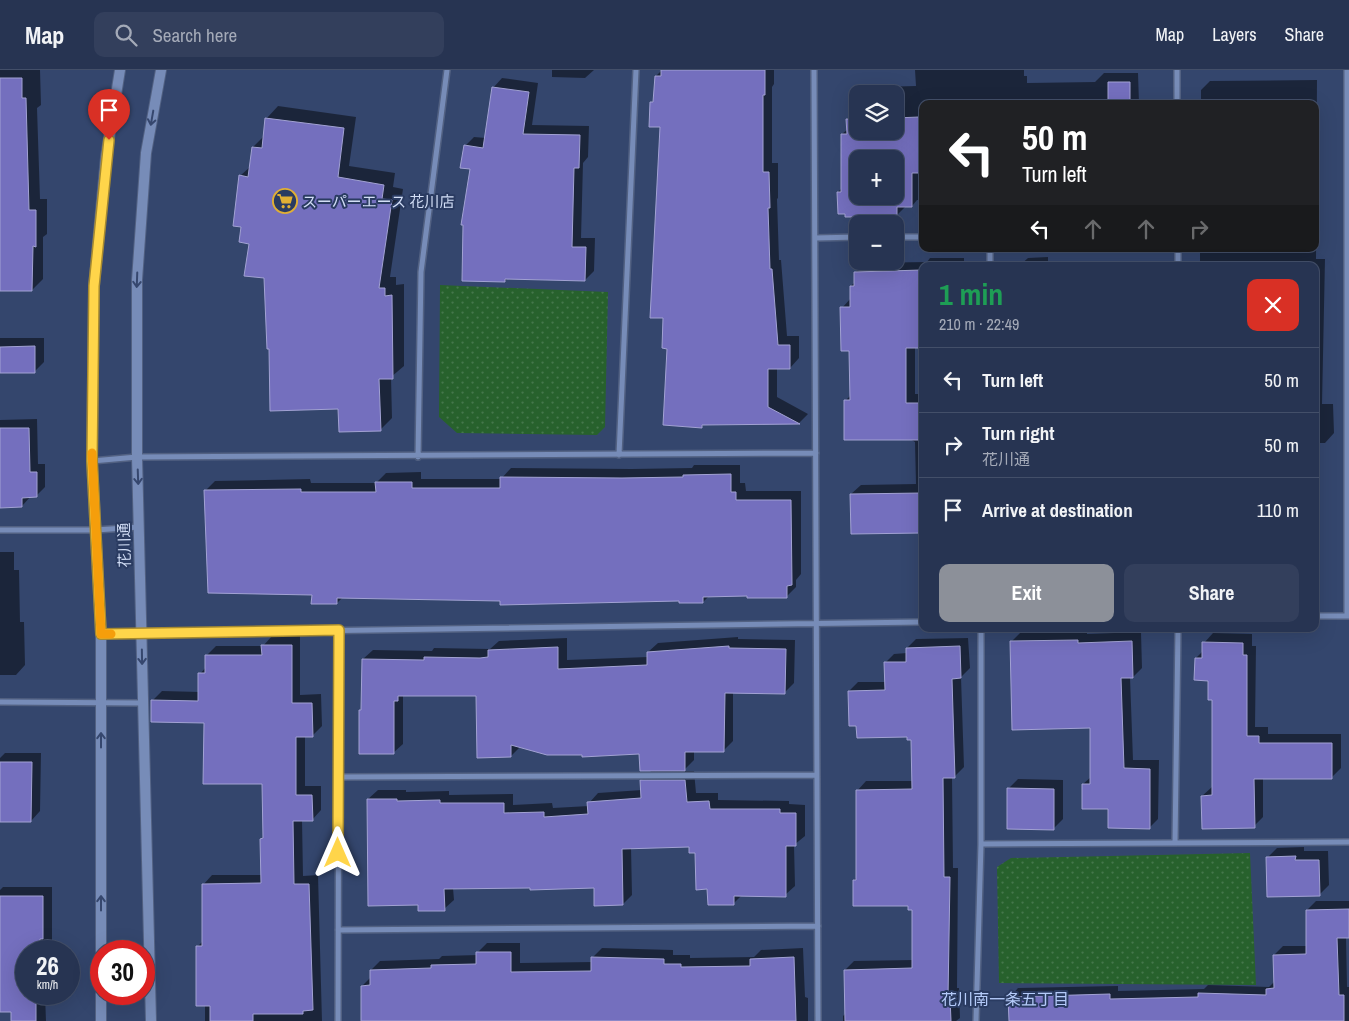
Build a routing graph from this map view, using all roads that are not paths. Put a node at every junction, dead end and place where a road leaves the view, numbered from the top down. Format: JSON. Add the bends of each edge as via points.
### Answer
{"nodes":[{"id":1,"x":120,"y":70,"type":"edge"},
{"id":2,"x":161,"y":70,"type":"edge"},
{"id":3,"x":447,"y":70,"type":"edge"},
{"id":4,"x":636,"y":70,"type":"edge"},
{"id":5,"x":814,"y":70,"type":"edge"},
{"id":6,"x":1177,"y":70,"type":"edge"},
{"id":7,"x":1347,"y":70,"type":"edge"},
{"id":8,"x":1177,"y":100,"type":"edge"},
{"id":9,"x":849,"y":237,"type":"edge"},
{"id":10,"x":904,"y":237,"type":"edge"},
{"id":11,"x":919,"y":237,"type":"edge"},
{"id":12,"x":815,"y":238,"type":"junction"},
{"id":13,"x":1348,"y":442,"type":"edge"},
{"id":14,"x":816,"y":453,"type":"junction"},
{"id":15,"x":619,"y":455,"type":"junction"},
{"id":16,"x":137,"y":457,"type":"junction"},
{"id":17,"x":418,"y":457,"type":"junction"},
{"id":18,"x":92,"y":461,"type":"junction"},
{"id":19,"x":139,"y":527,"type":"junction"},
{"id":20,"x":0,"y":530,"type":"edge"},
{"id":21,"x":96,"y":530,"type":"junction"},
{"id":22,"x":1319,"y":616,"type":"edge"},
{"id":23,"x":1348,"y":616,"type":"edge"},
{"id":24,"x":919,"y":622,"type":"edge"},
{"id":25,"x":817,"y":623,"type":"junction"},
{"id":26,"x":339,"y":630,"type":"junction"},
{"id":27,"x":981,"y":632,"type":"edge"},
{"id":28,"x":1178,"y":632,"type":"edge"},
{"id":29,"x":101,"y":634,"type":"junction"},
{"id":30,"x":141,"y":634,"type":"junction"},
{"id":31,"x":0,"y":702,"type":"edge"},
{"id":32,"x":143,"y":703,"type":"junction"},
{"id":33,"x":101,"y":704,"type":"junction"},
{"id":34,"x":817,"y":775,"type":"junction"},
{"id":35,"x":339,"y":777,"type":"junction"},
{"id":36,"x":1349,"y":842,"type":"edge"},
{"id":37,"x":1175,"y":843,"type":"junction"},
{"id":38,"x":981,"y":844,"type":"junction"},
{"id":39,"x":818,"y":926,"type":"junction"},
{"id":40,"x":338,"y":930,"type":"junction"},
{"id":41,"x":102,"y":940,"type":"edge"},
{"id":42,"x":102,"y":1005,"type":"edge"},
{"id":43,"x":102,"y":1021,"type":"edge"},
{"id":44,"x":151,"y":1021,"type":"edge"},
{"id":45,"x":338,"y":1021,"type":"edge"},
{"id":46,"x":818,"y":1021,"type":"edge"},
{"id":47,"x":976,"y":1021,"type":"edge"}],
"edges":[{"from":1,"to":18,"type":"street","name":"花川通","via":[[106,157],[94,286]]},
{"from":2,"to":16,"type":"street","name":"花川通","one_way":true,"via":[[146,153],[137,280]]},
{"from":3,"to":17,"type":"street","via":[[421,272]]},
{"from":4,"to":15,"type":"street"},
{"from":5,"to":12,"type":"street"},
{"from":6,"to":8,"type":"street"},
{"from":7,"to":13,"type":"street"},
{"from":9,"to":12,"type":"street"},
{"from":10,"to":11,"type":"street"},
{"from":12,"to":14,"type":"street"},
{"from":13,"to":23,"type":"street"},
{"from":14,"to":15,"type":"street"},
{"from":14,"to":25,"type":"street"},
{"from":15,"to":17,"type":"street"},
{"from":16,"to":17,"type":"street"},
{"from":16,"to":18,"type":"street"},
{"from":16,"to":19,"type":"street","name":"花川通","one_way":true},
{"from":18,"to":21,"type":"street","name":"花川通"},
{"from":19,"to":21,"type":"street"},
{"from":19,"to":30,"type":"street","name":"花川通"},
{"from":20,"to":21,"type":"street"},
{"from":21,"to":29,"type":"street","name":"花川通"},
{"from":22,"to":23,"type":"street"},
{"from":24,"to":25,"type":"street"},
{"from":25,"to":26,"type":"street"},
{"from":25,"to":34,"type":"street"},
{"from":26,"to":30,"type":"street"},
{"from":26,"to":35,"type":"street"},
{"from":27,"to":38,"type":"street"},
{"from":28,"to":37,"type":"street"},
{"from":29,"to":30,"type":"street"},
{"from":29,"to":33,"type":"street","name":"花川通"},
{"from":30,"to":32,"type":"street","name":"花川通","one_way":true},
{"from":31,"to":33,"type":"street"},
{"from":32,"to":33,"type":"street"},
{"from":32,"to":44,"type":"street","name":"花川通"},
{"from":41,"to":33,"type":"street","name":"花川通","one_way":true},
{"from":34,"to":35,"type":"street"},
{"from":34,"to":39,"type":"street"},
{"from":35,"to":40,"type":"street"},
{"from":36,"to":37,"type":"street"},
{"from":37,"to":38,"type":"street"},
{"from":38,"to":47,"type":"street"},
{"from":39,"to":40,"type":"street"},
{"from":39,"to":46,"type":"street"},
{"from":40,"to":45,"type":"street"},
{"from":42,"to":43,"type":"street"}]}
